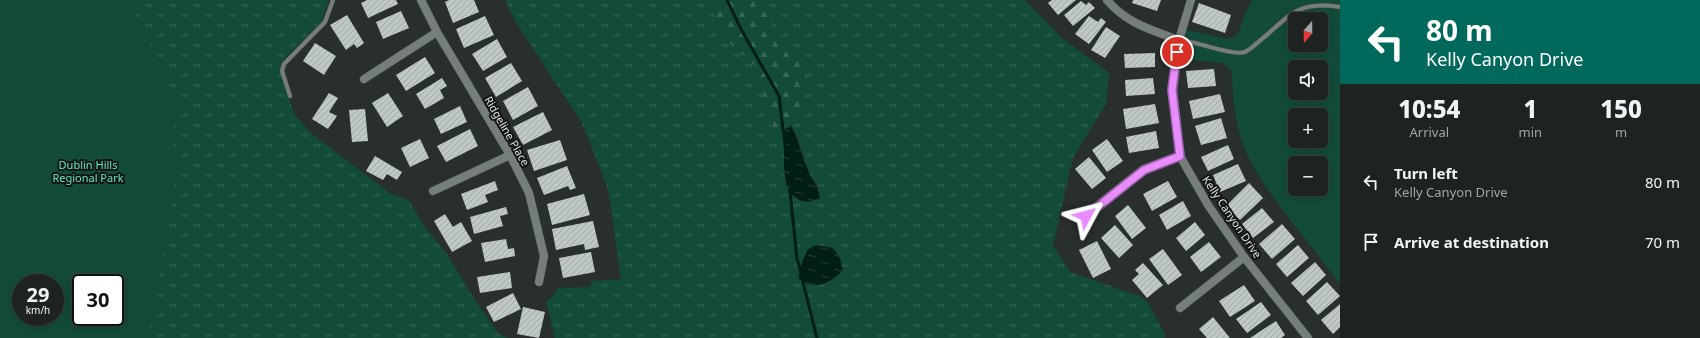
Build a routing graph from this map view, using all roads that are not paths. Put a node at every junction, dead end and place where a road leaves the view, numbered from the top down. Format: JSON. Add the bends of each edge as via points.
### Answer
{"nodes":[{"id":1,"x":333,"y":0,"type":"edge"},
{"id":2,"x":421,"y":0,"type":"edge"},
{"id":3,"x":1107,"y":0,"type":"edge"},
{"id":4,"x":1191,"y":0,"type":"edge"},
{"id":5,"x":1340,"y":7,"type":"edge"},
{"id":6,"x":437,"y":32,"type":"junction"},
{"id":7,"x":1178,"y":40,"type":"junction"},
{"id":8,"x":364,"y":79,"type":"dead end"},
{"id":9,"x":290,"y":96,"type":"dead end"},
{"id":10,"x":510,"y":156,"type":"junction"},
{"id":11,"x":1180,"y":156,"type":"junction"},
{"id":12,"x":433,"y":191,"type":"dead end"},
{"id":13,"x":1086,"y":216,"type":"dead end"},
{"id":14,"x":1244,"y":257,"type":"junction"},
{"id":15,"x":539,"y":282,"type":"dead end"},
{"id":16,"x":1180,"y":308,"type":"dead end"},
{"id":17,"x":1308,"y":338,"type":"edge"}],
"edges":[{"from":1,"to":9,"type":"lane","via":[[325,22],[284,64],[282,71]]},
{"from":2,"to":6,"type":"street","name":"Ridgeline Place"},
{"from":3,"to":7,"type":"street","via":[[1116,12],[1141,26]]},
{"from":4,"to":7,"type":"street","name":"Kelly Canyon Drive"},
{"from":5,"to":7,"type":"lane","via":[[1314,2],[1300,5],[1284,16],[1262,40],[1246,52],[1234,53]]},
{"from":6,"to":8,"type":"street"},
{"from":6,"to":10,"type":"street","name":"Ridgeline Place"},
{"from":7,"to":11,"type":"street","name":"Kelly Canyon Drive","via":[[1172,90]]},
{"from":10,"to":12,"type":"street"},
{"from":10,"to":15,"type":"street","name":"Ridgeline Place","via":[[529,193],[544,256]]},
{"from":11,"to":13,"type":"street","via":[[1144,170]]},
{"from":11,"to":14,"type":"street","name":"Kelly Canyon Drive","via":[[1208,205]]},
{"from":14,"to":16,"type":"street"},
{"from":14,"to":17,"type":"street","name":"Kelly Canyon Drive"}]}
